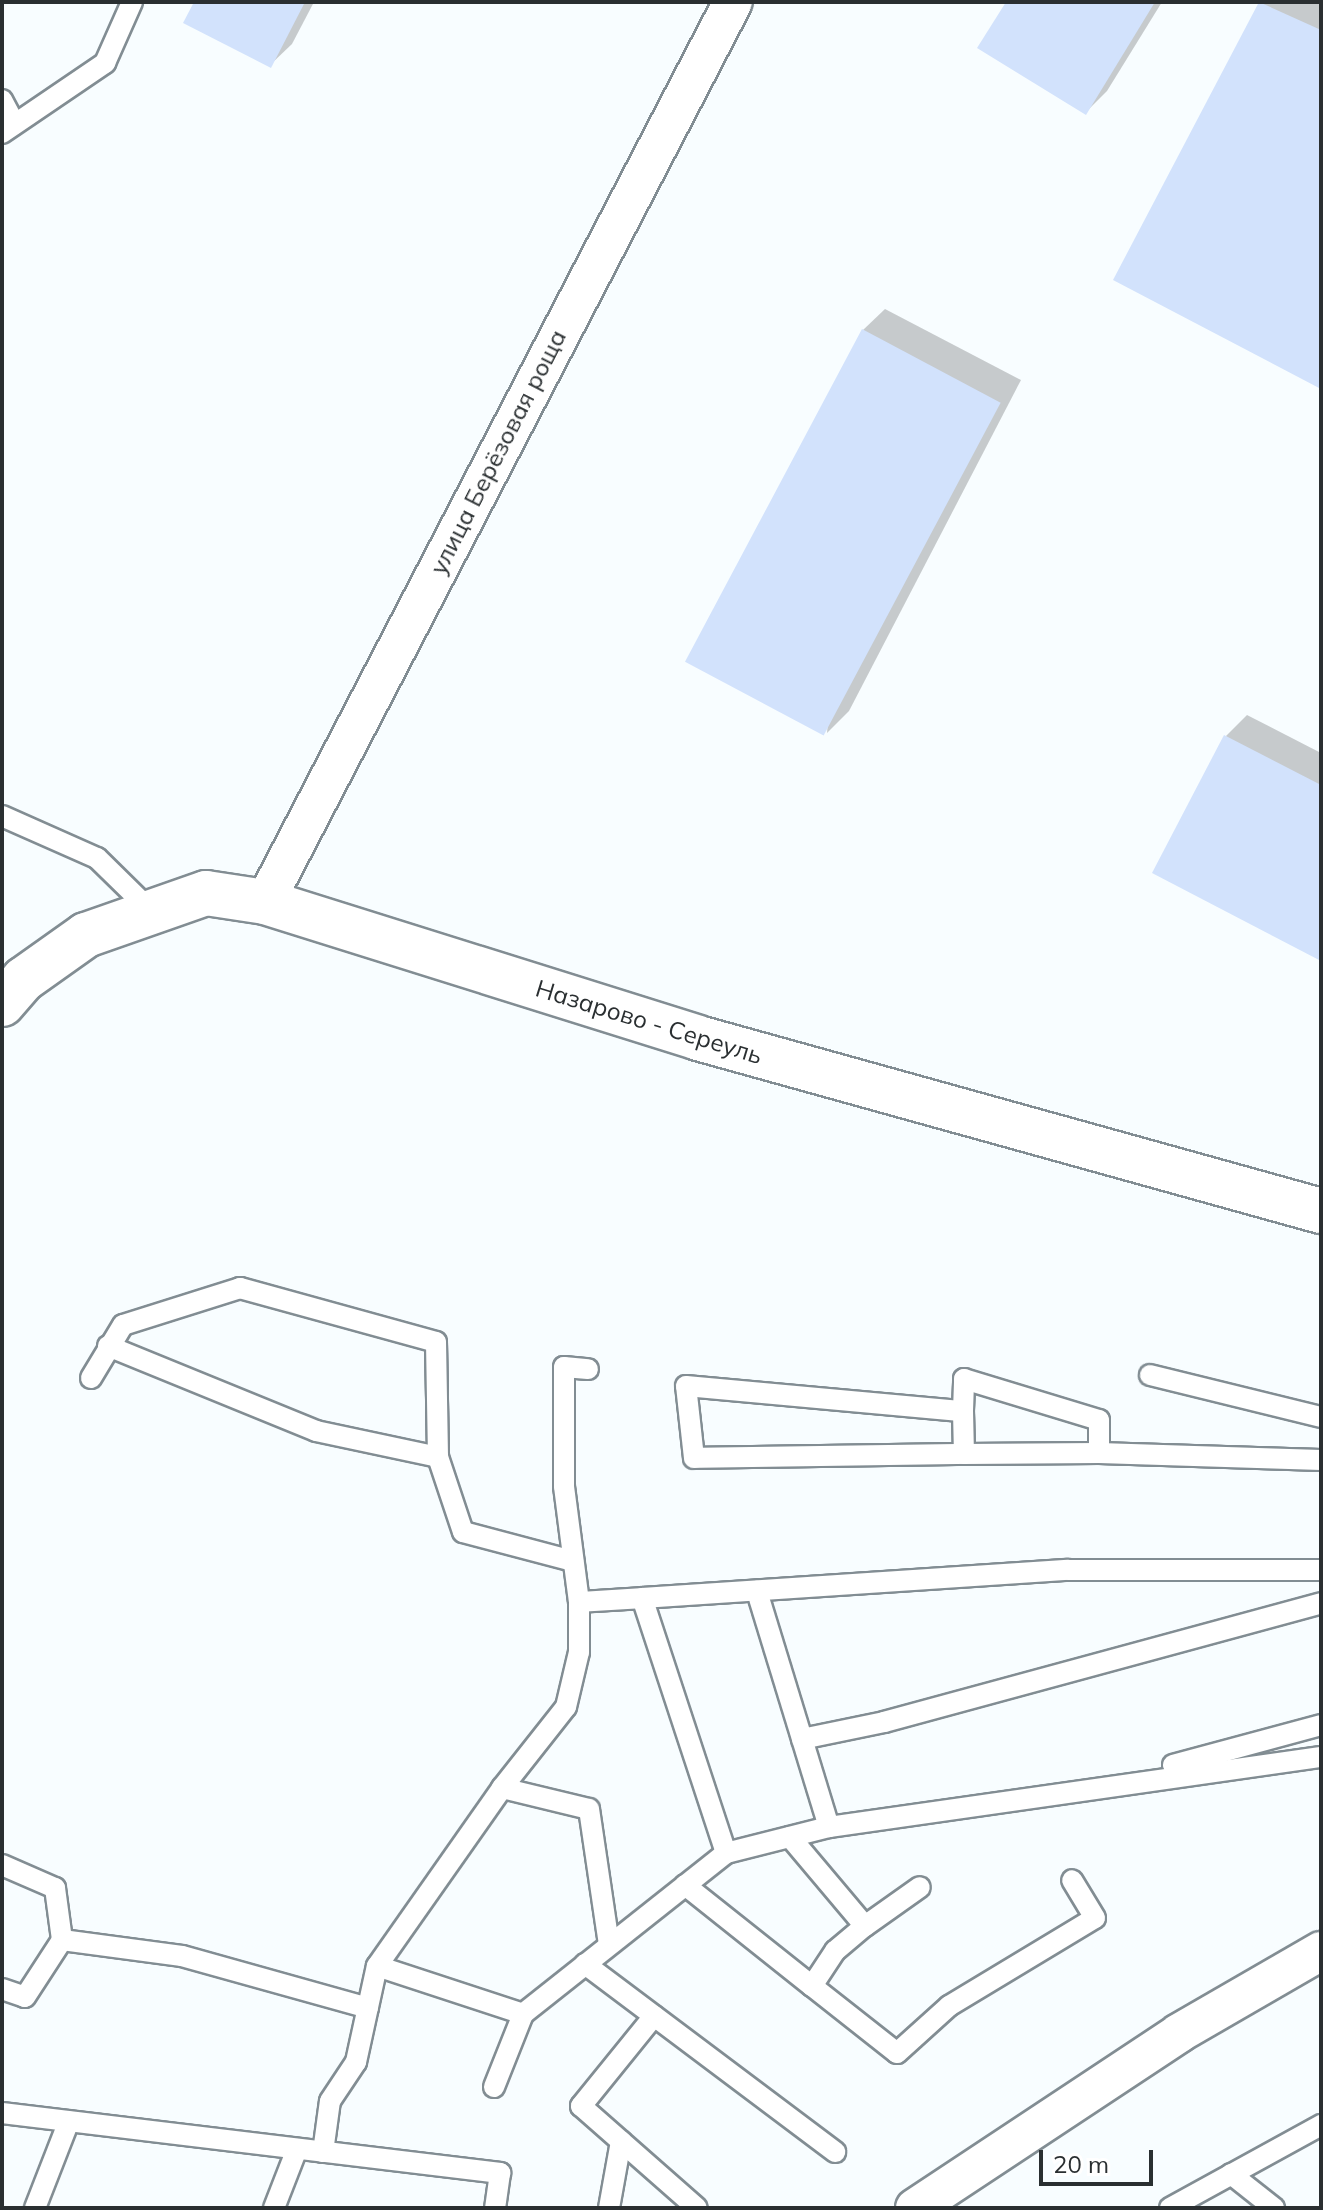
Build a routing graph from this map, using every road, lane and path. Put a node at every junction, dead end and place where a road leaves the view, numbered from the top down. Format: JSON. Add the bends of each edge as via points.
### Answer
{"nodes":[{"id":1,"x":132,"y":2,"type":"edge"},
{"id":2,"x":733,"y":2,"type":"edge"},
{"id":3,"x":2,"y":100,"type":"edge"},
{"id":4,"x":9,"y":128,"type":"edge"},
{"id":5,"x":2,"y":816,"type":"edge"},
{"id":6,"x":265,"y":902,"type":"junction"},
{"id":7,"x":152,"y":912,"type":"junction"},
{"id":8,"x":2,"y":1004,"type":"edge"},
{"id":9,"x":1321,"y":1211,"type":"edge"},
{"id":10,"x":108,"y":1346,"type":"junction"},
{"id":11,"x":588,"y":1369,"type":"dead end"},
{"id":12,"x":1150,"y":1375,"type":"dead end"},
{"id":13,"x":91,"y":1378,"type":"dead end"},
{"id":14,"x":963,"y":1411,"type":"junction"},
{"id":15,"x":1321,"y":1417,"type":"edge"},
{"id":16,"x":1099,"y":1453,"type":"junction"},
{"id":17,"x":964,"y":1454,"type":"junction"},
{"id":18,"x":438,"y":1457,"type":"junction"},
{"id":19,"x":1321,"y":1460,"type":"edge"},
{"id":20,"x":573,"y":1561,"type":"junction"},
{"id":21,"x":1321,"y":1570,"type":"edge"},
{"id":22,"x":757,"y":1591,"type":"junction"},
{"id":23,"x":642,"y":1598,"type":"junction"},
{"id":24,"x":579,"y":1602,"type":"junction"},
{"id":25,"x":1321,"y":1603,"type":"edge"},
{"id":26,"x":1321,"y":1725,"type":"edge"},
{"id":27,"x":802,"y":1739,"type":"junction"},
{"id":28,"x":1321,"y":1757,"type":"edge"},
{"id":29,"x":1099,"y":1784,"type":"junction"},
{"id":30,"x":502,"y":1788,"type":"junction"},
{"id":31,"x":829,"y":1827,"type":"junction"},
{"id":32,"x":790,"y":1837,"type":"junction"},
{"id":33,"x":726,"y":1853,"type":"junction"},
{"id":34,"x":2,"y":1865,"type":"edge"},
{"id":35,"x":1072,"y":1880,"type":"dead end"},
{"id":36,"x":685,"y":1885,"type":"junction"},
{"id":37,"x":920,"y":1887,"type":"dead end"},
{"id":38,"x":865,"y":1926,"type":"junction"},
{"id":39,"x":62,"y":1940,"type":"junction"},
{"id":40,"x":609,"y":1945,"type":"junction"},
{"id":41,"x":1321,"y":1951,"type":"edge"},
{"id":42,"x":585,"y":1964,"type":"junction"},
{"id":43,"x":377,"y":1966,"type":"junction"},
{"id":44,"x":812,"y":1986,"type":"junction"},
{"id":45,"x":2,"y":1989,"type":"edge"},
{"id":46,"x":368,"y":2008,"type":"junction"},
{"id":47,"x":523,"y":2014,"type":"junction"},
{"id":48,"x":654,"y":2016,"type":"junction"},
{"id":49,"x":494,"y":2087,"type":"dead end"},
{"id":50,"x":2,"y":2113,"type":"edge"},
{"id":51,"x":69,"y":2121,"type":"junction"},
{"id":52,"x":1321,"y":2125,"type":"edge"},
{"id":53,"x":621,"y":2141,"type":"junction"},
{"id":54,"x":297,"y":2149,"type":"junction"},
{"id":55,"x":323,"y":2152,"type":"junction"},
{"id":56,"x":835,"y":2152,"type":"dead end"},
{"id":57,"x":1231,"y":2174,"type":"junction"},
{"id":58,"x":35,"y":2208,"type":"edge"},
{"id":59,"x":274,"y":2208,"type":"edge"},
{"id":60,"x":495,"y":2208,"type":"edge"},
{"id":61,"x":609,"y":2208,"type":"edge"},
{"id":62,"x":697,"y":2208,"type":"edge"},
{"id":63,"x":915,"y":2208,"type":"edge"},
{"id":64,"x":1170,"y":2208,"type":"edge"},
{"id":65,"x":1274,"y":2208,"type":"edge"}],
"edges":[{"from":1,"to":4,"type":"lane","via":[[105,63]]},
{"from":2,"to":6,"type":"street","name":"улица Берёзовая роща"},
{"from":3,"to":4,"type":"lane"},
{"from":5,"to":7,"type":"lane","via":[[97,858]]},
{"from":6,"to":7,"type":"street","name":"Назарово - Сереуль","via":[[206,893]]},
{"from":6,"to":9,"type":"street","name":"Назарово - Сереуль","via":[[698,1038]]},
{"from":7,"to":8,"type":"street","name":"Назарово - Сереуль","via":[[86,935],[24,979]]},
{"from":10,"to":13,"type":"lane"},
{"from":10,"to":18,"type":"lane","via":[[316,1431]]},
{"from":10,"to":18,"type":"lane","via":[[123,1325],[240,1288],[436,1342]]},
{"from":11,"to":20,"type":"lane","via":[[564,1367],[564,1486]]},
{"from":12,"to":15,"type":"lane"},
{"from":14,"to":16,"type":"lane","via":[[964,1379],[1099,1420]]},
{"from":14,"to":17,"type":"lane"},
{"from":14,"to":17,"type":"lane","via":[[686,1386],[694,1458]]},
{"from":16,"to":17,"type":"lane"},
{"from":16,"to":19,"type":"lane"},
{"from":18,"to":20,"type":"lane","via":[[463,1532]]},
{"from":20,"to":24,"type":"lane"},
{"from":21,"to":22,"type":"lane","via":[[1068,1570]]},
{"from":22,"to":23,"type":"lane"},
{"from":22,"to":27,"type":"lane"},
{"from":23,"to":24,"type":"lane"},
{"from":23,"to":33,"type":"lane"},
{"from":24,"to":30,"type":"lane","via":[[579,1652],[566,1707]]},
{"from":25,"to":27,"type":"lane","via":[[884,1722]]},
{"from":26,"to":29,"type":"lane"},
{"from":27,"to":31,"type":"lane"},
{"from":28,"to":29,"type":"lane"},
{"from":29,"to":31,"type":"lane"},
{"from":30,"to":40,"type":"lane","via":[[589,1809]]},
{"from":30,"to":43,"type":"lane"},
{"from":31,"to":32,"type":"lane"},
{"from":32,"to":33,"type":"lane"},
{"from":32,"to":38,"type":"lane"},
{"from":33,"to":36,"type":"lane"},
{"from":34,"to":39,"type":"lane","via":[[55,1888]]},
{"from":35,"to":44,"type":"lane","via":[[1095,1918],[949,2006],[897,2053]]},
{"from":36,"to":40,"type":"lane"},
{"from":36,"to":44,"type":"lane"},
{"from":37,"to":38,"type":"lane"},
{"from":38,"to":44,"type":"lane","via":[[835,1951]]},
{"from":39,"to":45,"type":"lane","via":[[25,1997]]},
{"from":39,"to":46,"type":"lane","via":[[182,1956]]},
{"from":40,"to":42,"type":"lane"},
{"from":41,"to":63,"type":"street","via":[[1179,2033]]},
{"from":42,"to":47,"type":"lane"},
{"from":42,"to":48,"type":"lane"},
{"from":43,"to":46,"type":"lane"},
{"from":43,"to":47,"type":"lane"},
{"from":46,"to":55,"type":"lane","via":[[356,2062],[330,2101]]},
{"from":47,"to":49,"type":"lane"},
{"from":48,"to":53,"type":"lane","via":[[581,2106]]},
{"from":48,"to":56,"type":"lane"},
{"from":50,"to":51,"type":"lane"},
{"from":51,"to":54,"type":"lane"},
{"from":51,"to":58,"type":"lane"},
{"from":52,"to":57,"type":"lane"},
{"from":53,"to":61,"type":"lane"},
{"from":53,"to":62,"type":"lane"},
{"from":54,"to":55,"type":"lane"},
{"from":54,"to":59,"type":"lane"},
{"from":55,"to":60,"type":"lane","via":[[500,2173]]},
{"from":57,"to":64,"type":"lane"},
{"from":57,"to":65,"type":"lane"}]}
